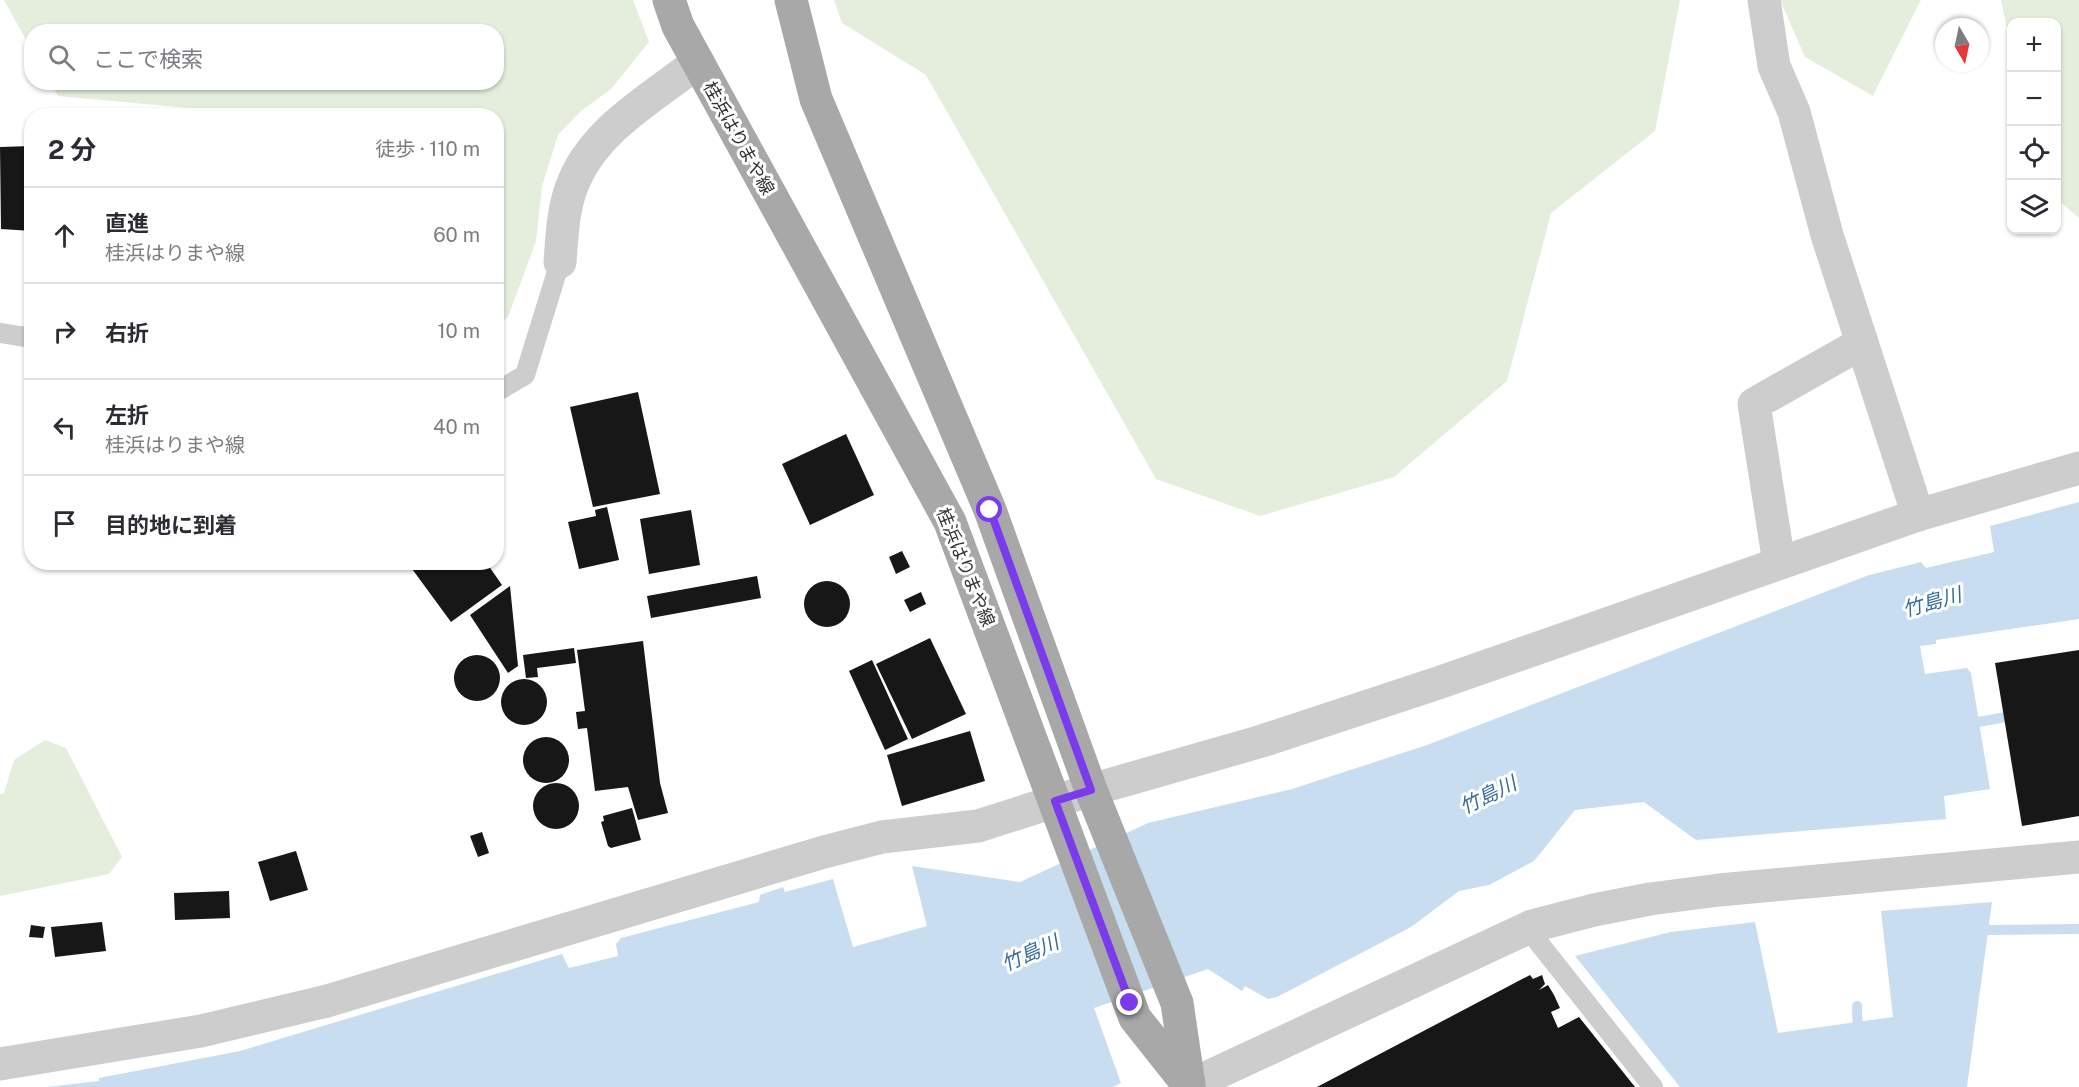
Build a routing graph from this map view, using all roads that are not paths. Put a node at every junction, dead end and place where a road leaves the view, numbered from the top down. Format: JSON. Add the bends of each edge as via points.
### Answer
{"nodes":[{"id":1,"x":669,"y":0,"type":"edge"},
{"id":2,"x":791,"y":0,"type":"edge"},
{"id":3,"x":1764,"y":0,"type":"edge"},
{"id":4,"x":698,"y":62,"type":"junction"},
{"id":5,"x":560,"y":262,"type":"joint"},
{"id":6,"x":0,"y":333,"type":"edge"},
{"id":7,"x":24,"y":337,"type":"edge"},
{"id":8,"x":1862,"y":343,"type":"junction"},
{"id":9,"x":504,"y":387,"type":"edge"},
{"id":10,"x":2079,"y":468,"type":"edge"},
{"id":11,"x":1918,"y":515,"type":"junction"},
{"id":12,"x":1779,"y":563,"type":"junction"},
{"id":13,"x":1091,"y":790,"type":"junction"},
{"id":14,"x":1055,"y":801,"type":"junction"},
{"id":15,"x":2079,"y":857,"type":"edge"},
{"id":16,"x":1527,"y":928,"type":"junction"},
{"id":17,"x":0,"y":1064,"type":"edge"},
{"id":18,"x":1189,"y":1087,"type":"edge"},
{"id":19,"x":1653,"y":1087,"type":"edge"}],
"edges":[{"from":1,"to":4,"type":"main road","name":"桂浜はりまや線"},
{"from":2,"to":13,"type":"main road","via":[[816,99],[990,510]]},
{"from":3,"to":8,"type":"street","via":[[1774,66],[1794,112],[1827,236]]},
{"from":4,"to":5,"type":"street","via":[[595,145],[574,181],[564,214]]},
{"from":4,"to":14,"type":"main road","name":"桂浜はりまや線","via":[[951,522]]},
{"from":5,"to":9,"type":"lane","via":[[525,375]]},
{"from":6,"to":7,"type":"lane"},
{"from":8,"to":11,"type":"street"},
{"from":8,"to":12,"type":"street","via":[[1754,404]]},
{"from":10,"to":11,"type":"street"},
{"from":11,"to":12,"type":"street"},
{"from":12,"to":13,"type":"street","via":[[1262,741]]},
{"from":13,"to":14,"type":"street"},
{"from":13,"to":18,"type":"main road","via":[[1177,1003]]},
{"from":14,"to":17,"type":"street","via":[[978,826],[882,837],[824,852],[327,1001],[201,1031]]},
{"from":14,"to":18,"type":"main road","name":"桂浜はりまや線","via":[[1136,1018]]},
{"from":15,"to":16,"type":"street","via":[[1650,899]]},
{"from":16,"to":18,"type":"street"},
{"from":16,"to":19,"type":"lane"}]}
